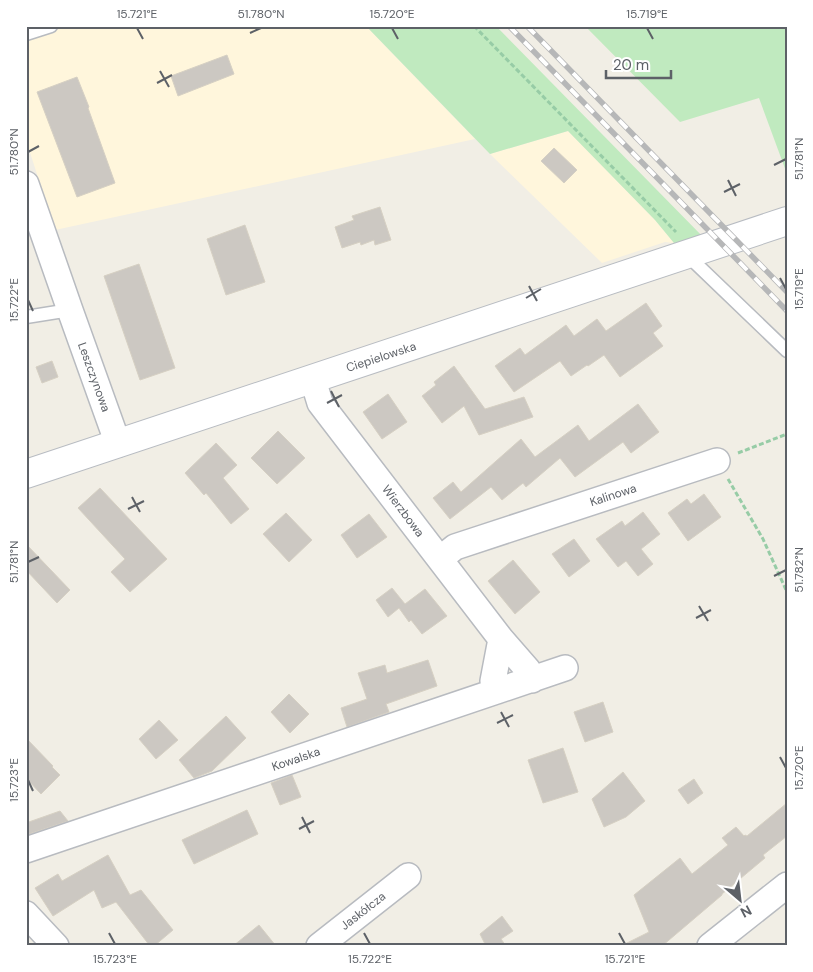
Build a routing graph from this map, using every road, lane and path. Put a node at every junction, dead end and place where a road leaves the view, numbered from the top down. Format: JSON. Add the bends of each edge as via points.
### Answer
{"nodes":[{"id":1,"x":51,"y":26,"type":"edge"},
{"id":2,"x":474,"y":26,"type":"edge"},
{"id":3,"x":26,"y":34,"type":"edge"},
{"id":4,"x":26,"y":184,"type":"edge"},
{"id":5,"x":787,"y":222,"type":"edge"},
{"id":6,"x":687,"y":255,"type":"junction"},
{"id":7,"x":70,"y":310,"type":"junction"},
{"id":8,"x":26,"y":316,"type":"edge"},
{"id":9,"x":787,"y":351,"type":"edge"},
{"id":10,"x":313,"y":380,"type":"junction"},
{"id":11,"x":787,"y":434,"type":"edge"},
{"id":12,"x":118,"y":444,"type":"junction"},
{"id":13,"x":717,"y":461,"type":"junction"},
{"id":14,"x":26,"y":474,"type":"edge"},
{"id":15,"x":440,"y":559,"type":"junction"},
{"id":16,"x":787,"y":592,"type":"edge"},
{"id":17,"x":500,"y":640,"type":"junction"},
{"id":18,"x":566,"y":668,"type":"dead end"},
{"id":19,"x":532,"y":680,"type":"junction"},
{"id":20,"x":497,"y":691,"type":"junction"},
{"id":21,"x":26,"y":850,"type":"edge"},
{"id":22,"x":408,"y":876,"type":"dead end"},
{"id":23,"x":787,"y":885,"type":"edge"},
{"id":24,"x":26,"y":914,"type":"edge"},
{"id":25,"x":717,"y":944,"type":"edge"},
{"id":26,"x":56,"y":946,"type":"edge"},
{"id":27,"x":319,"y":946,"type":"edge"}],
"edges":[{"from":1,"to":3,"type":"lane"},
{"from":2,"to":6,"type":"path","via":[[677,233]]},
{"from":4,"to":7,"type":"street","name":"Leszczynowa"},
{"from":5,"to":6,"type":"street","name":"Ciepielowska"},
{"from":6,"to":9,"type":"lane"},
{"from":6,"to":10,"type":"street","name":"Ciepielowska"},
{"from":7,"to":8,"type":"lane"},
{"from":7,"to":12,"type":"street","name":"Leszczynowa"},
{"from":10,"to":12,"type":"street","name":"Ciepielowska"},
{"from":10,"to":15,"type":"street","name":"Wierzbowa","via":[[320,403]]},
{"from":11,"to":13,"type":"path"},
{"from":12,"to":14,"type":"street","name":"Ciepielowska"},
{"from":13,"to":15,"type":"street","name":"Kalinowa","via":[[455,547]]},
{"from":13,"to":16,"type":"path","via":[[763,539]]},
{"from":15,"to":17,"type":"street","name":"Wierzbowa"},
{"from":17,"to":19,"type":"street","name":"Wierzbowa","via":[[528,670]]},
{"from":17,"to":20,"type":"street","via":[[493,681]]},
{"from":18,"to":19,"type":"street","name":"Kowalska"},
{"from":19,"to":20,"type":"street","name":"Kowalska"},
{"from":20,"to":21,"type":"street","name":"Kowalska"},
{"from":22,"to":27,"type":"street","name":"Jaskółcza"},
{"from":23,"to":25,"type":"street"},
{"from":24,"to":26,"type":"street"}]}
